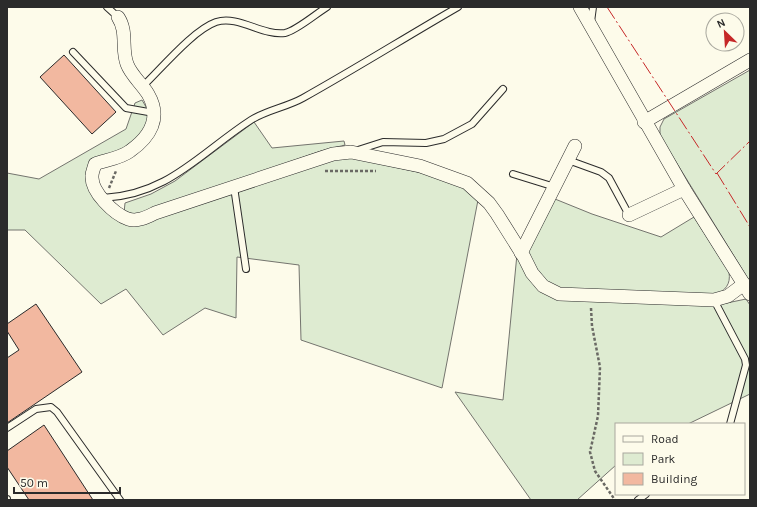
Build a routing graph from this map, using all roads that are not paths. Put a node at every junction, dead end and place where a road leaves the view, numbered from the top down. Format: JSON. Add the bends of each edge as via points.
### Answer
{"nodes":[{"id":1,"x":107,"y":7,"type":"edge"},
{"id":2,"x":327,"y":7,"type":"edge"},
{"id":3,"x":458,"y":7,"type":"edge"},
{"id":4,"x":580,"y":7,"type":"edge"},
{"id":5,"x":594,"y":7,"type":"edge"},
{"id":6,"x":118,"y":17,"type":"joint"},
{"id":7,"x":590,"y":25,"type":"junction"},
{"id":8,"x":73,"y":52,"type":"dead end"},
{"id":9,"x":750,"y":60,"type":"edge"},
{"id":10,"x":142,"y":86,"type":"junction"},
{"id":11,"x":503,"y":89,"type":"dead end"},
{"id":12,"x":154,"y":112,"type":"junction"},
{"id":13,"x":644,"y":122,"type":"junction"},
{"id":14,"x":575,"y":146,"type":"dead end"},
{"id":15,"x":351,"y":152,"type":"junction"},
{"id":16,"x":568,"y":160,"type":"junction"},
{"id":17,"x":513,"y":174,"type":"dead end"},
{"id":18,"x":234,"y":187,"type":"junction"},
{"id":19,"x":555,"y":187,"type":"junction"},
{"id":20,"x":684,"y":189,"type":"junction"},
{"id":21,"x":106,"y":198,"type":"junction"},
{"id":22,"x":629,"y":215,"type":"joint"},
{"id":23,"x":522,"y":252,"type":"junction"},
{"id":24,"x":246,"y":269,"type":"dead end"},
{"id":25,"x":747,"y":289,"type":"edge"},
{"id":26,"x":714,"y":300,"type":"junction"},
{"id":27,"x":730,"y":423,"type":"edge"},
{"id":28,"x":7,"y":428,"type":"edge"},
{"id":29,"x":120,"y":500,"type":"edge"}],
"edges":[{"from":1,"to":6,"type":"lane"},
{"from":2,"to":10,"type":"lane","via":[[286,33],[271,32],[230,21],[217,22],[202,29]]},
{"from":3,"to":21,"type":"lane","via":[[303,98],[252,120],[171,179],[148,190],[123,197]]},
{"from":4,"to":7,"type":"street"},
{"from":5,"to":7,"type":"lane"},
{"from":6,"to":10,"type":"street","via":[[124,26],[127,65]]},
{"from":7,"to":13,"type":"street"},
{"from":8,"to":12,"type":"lane","via":[[126,108]]},
{"from":9,"to":13,"type":"street"},
{"from":10,"to":12,"type":"street","via":[[149,95]]},
{"from":11,"to":15,"type":"lane","via":[[472,124],[444,139],[426,143],[384,142]]},
{"from":12,"to":21,"type":"street","via":[[154,126],[143,140],[129,152],[95,164],[92,176],[94,187]]},
{"from":13,"to":20,"type":"street"},
{"from":14,"to":16,"type":"street"},
{"from":15,"to":18,"type":"street","via":[[333,154]]},
{"from":15,"to":23,"type":"street","via":[[420,166],[467,183],[493,209]]},
{"from":16,"to":19,"type":"street"},
{"from":16,"to":22,"type":"lane","via":[[601,172],[609,178]]},
{"from":17,"to":19,"type":"lane"},
{"from":18,"to":21,"type":"street","via":[[142,219],[129,219],[115,212]]},
{"from":18,"to":24,"type":"lane"},
{"from":19,"to":23,"type":"street"},
{"from":20,"to":22,"type":"street"},
{"from":20,"to":25,"type":"street"},
{"from":23,"to":26,"type":"street","via":[[532,273],[543,286],[559,294]]},
{"from":25,"to":26,"type":"street"},
{"from":26,"to":27,"type":"lane","via":[[746,365]]},
{"from":28,"to":29,"type":"lane","via":[[36,409],[51,407]]}]}
